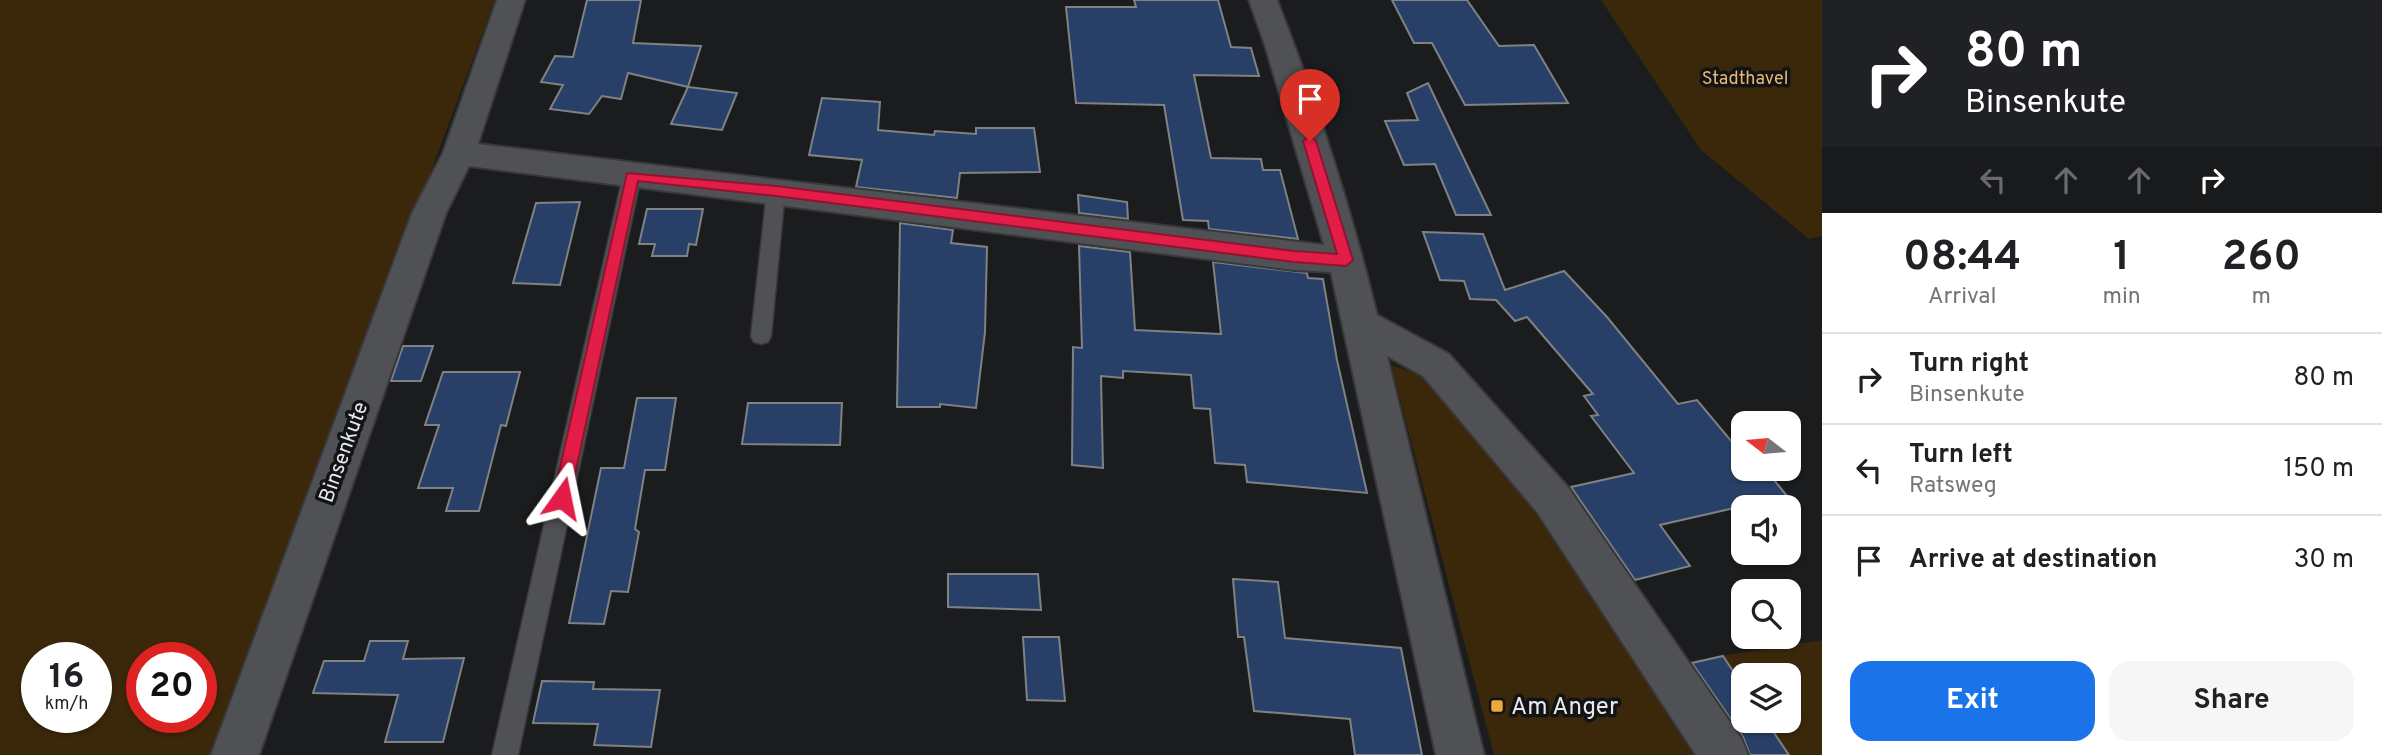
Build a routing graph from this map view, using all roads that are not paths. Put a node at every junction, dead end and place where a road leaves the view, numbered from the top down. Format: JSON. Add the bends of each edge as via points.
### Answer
{"nodes":[{"id":1,"x":511,"y":0,"type":"edge"},
{"id":2,"x":1263,"y":0,"type":"edge"},
{"id":3,"x":459,"y":153,"type":"junction"},
{"id":4,"x":632,"y":176,"type":"junction"},
{"id":5,"x":776,"y":191,"type":"junction"},
{"id":6,"x":1346,"y":260,"type":"junction"},
{"id":7,"x":1359,"y":323,"type":"junction"},
{"id":8,"x":761,"y":336,"type":"dead end"},
{"id":9,"x":235,"y":755,"type":"edge"},
{"id":10,"x":505,"y":755,"type":"edge"},
{"id":11,"x":1460,"y":755,"type":"edge"},
{"id":12,"x":1724,"y":755,"type":"edge"}],
"edges":[{"from":1,"to":3,"type":"street","name":"Binsenkute"},
{"from":2,"to":6,"type":"street"},
{"from":3,"to":4,"type":"street"},
{"from":3,"to":9,"type":"street","name":"Binsenkute","via":[[429,213]]},
{"from":4,"to":5,"type":"street"},
{"from":4,"to":10,"type":"lane"},
{"from":5,"to":6,"type":"street"},
{"from":5,"to":8,"type":"lane"},
{"from":6,"to":7,"type":"street"},
{"from":7,"to":11,"type":"street"},
{"from":7,"to":12,"type":"street","via":[[1436,365],[1552,499]]}]}
